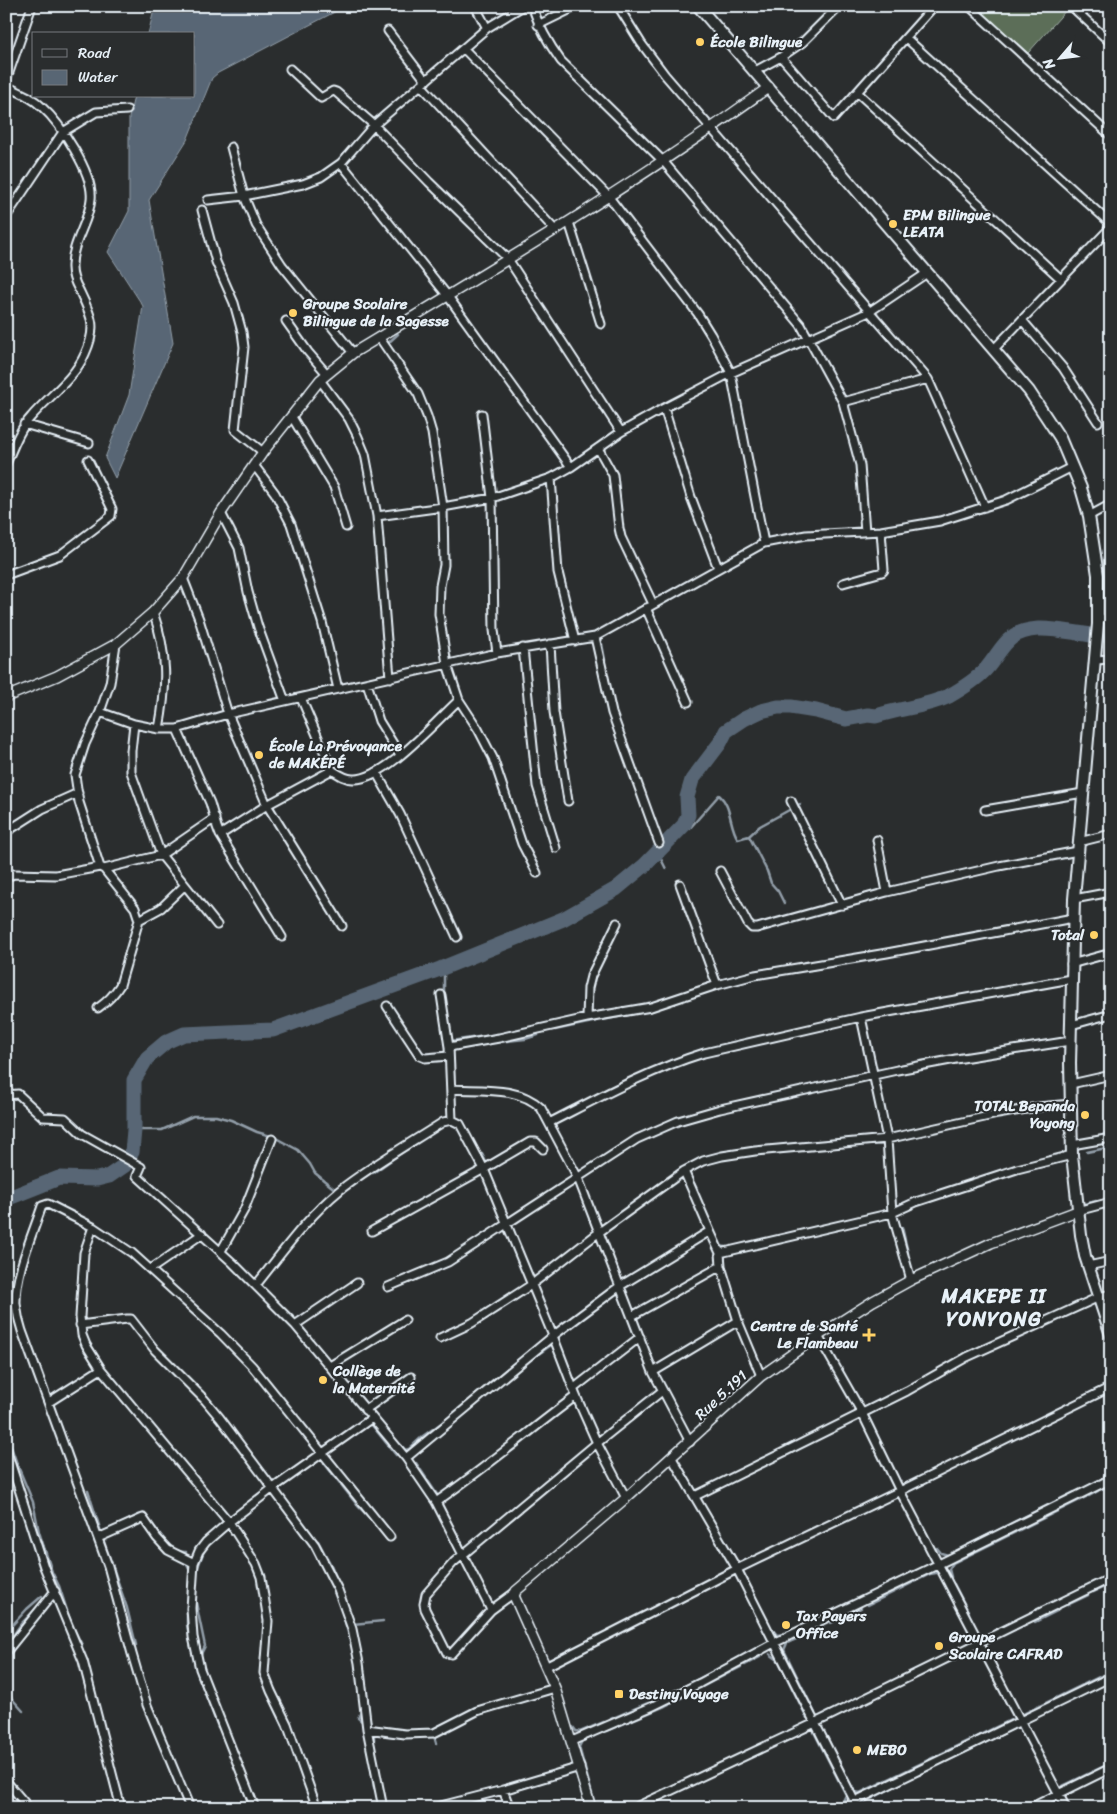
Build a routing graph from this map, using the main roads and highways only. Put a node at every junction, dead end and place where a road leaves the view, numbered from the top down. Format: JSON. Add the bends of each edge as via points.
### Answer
{"nodes":[{"id":1,"x":698,"y":6,"type":"edge"},
{"id":2,"x":1111,"y":1334,"type":"edge"}],
"edges":[{"from":1,"to":2,"type":"main road","via":[[1029,391],[1060,438],[1081,488],[1089,516],[1098,576],[1098,621],[1073,918],[1072,1150],[1085,1256]]}]}
